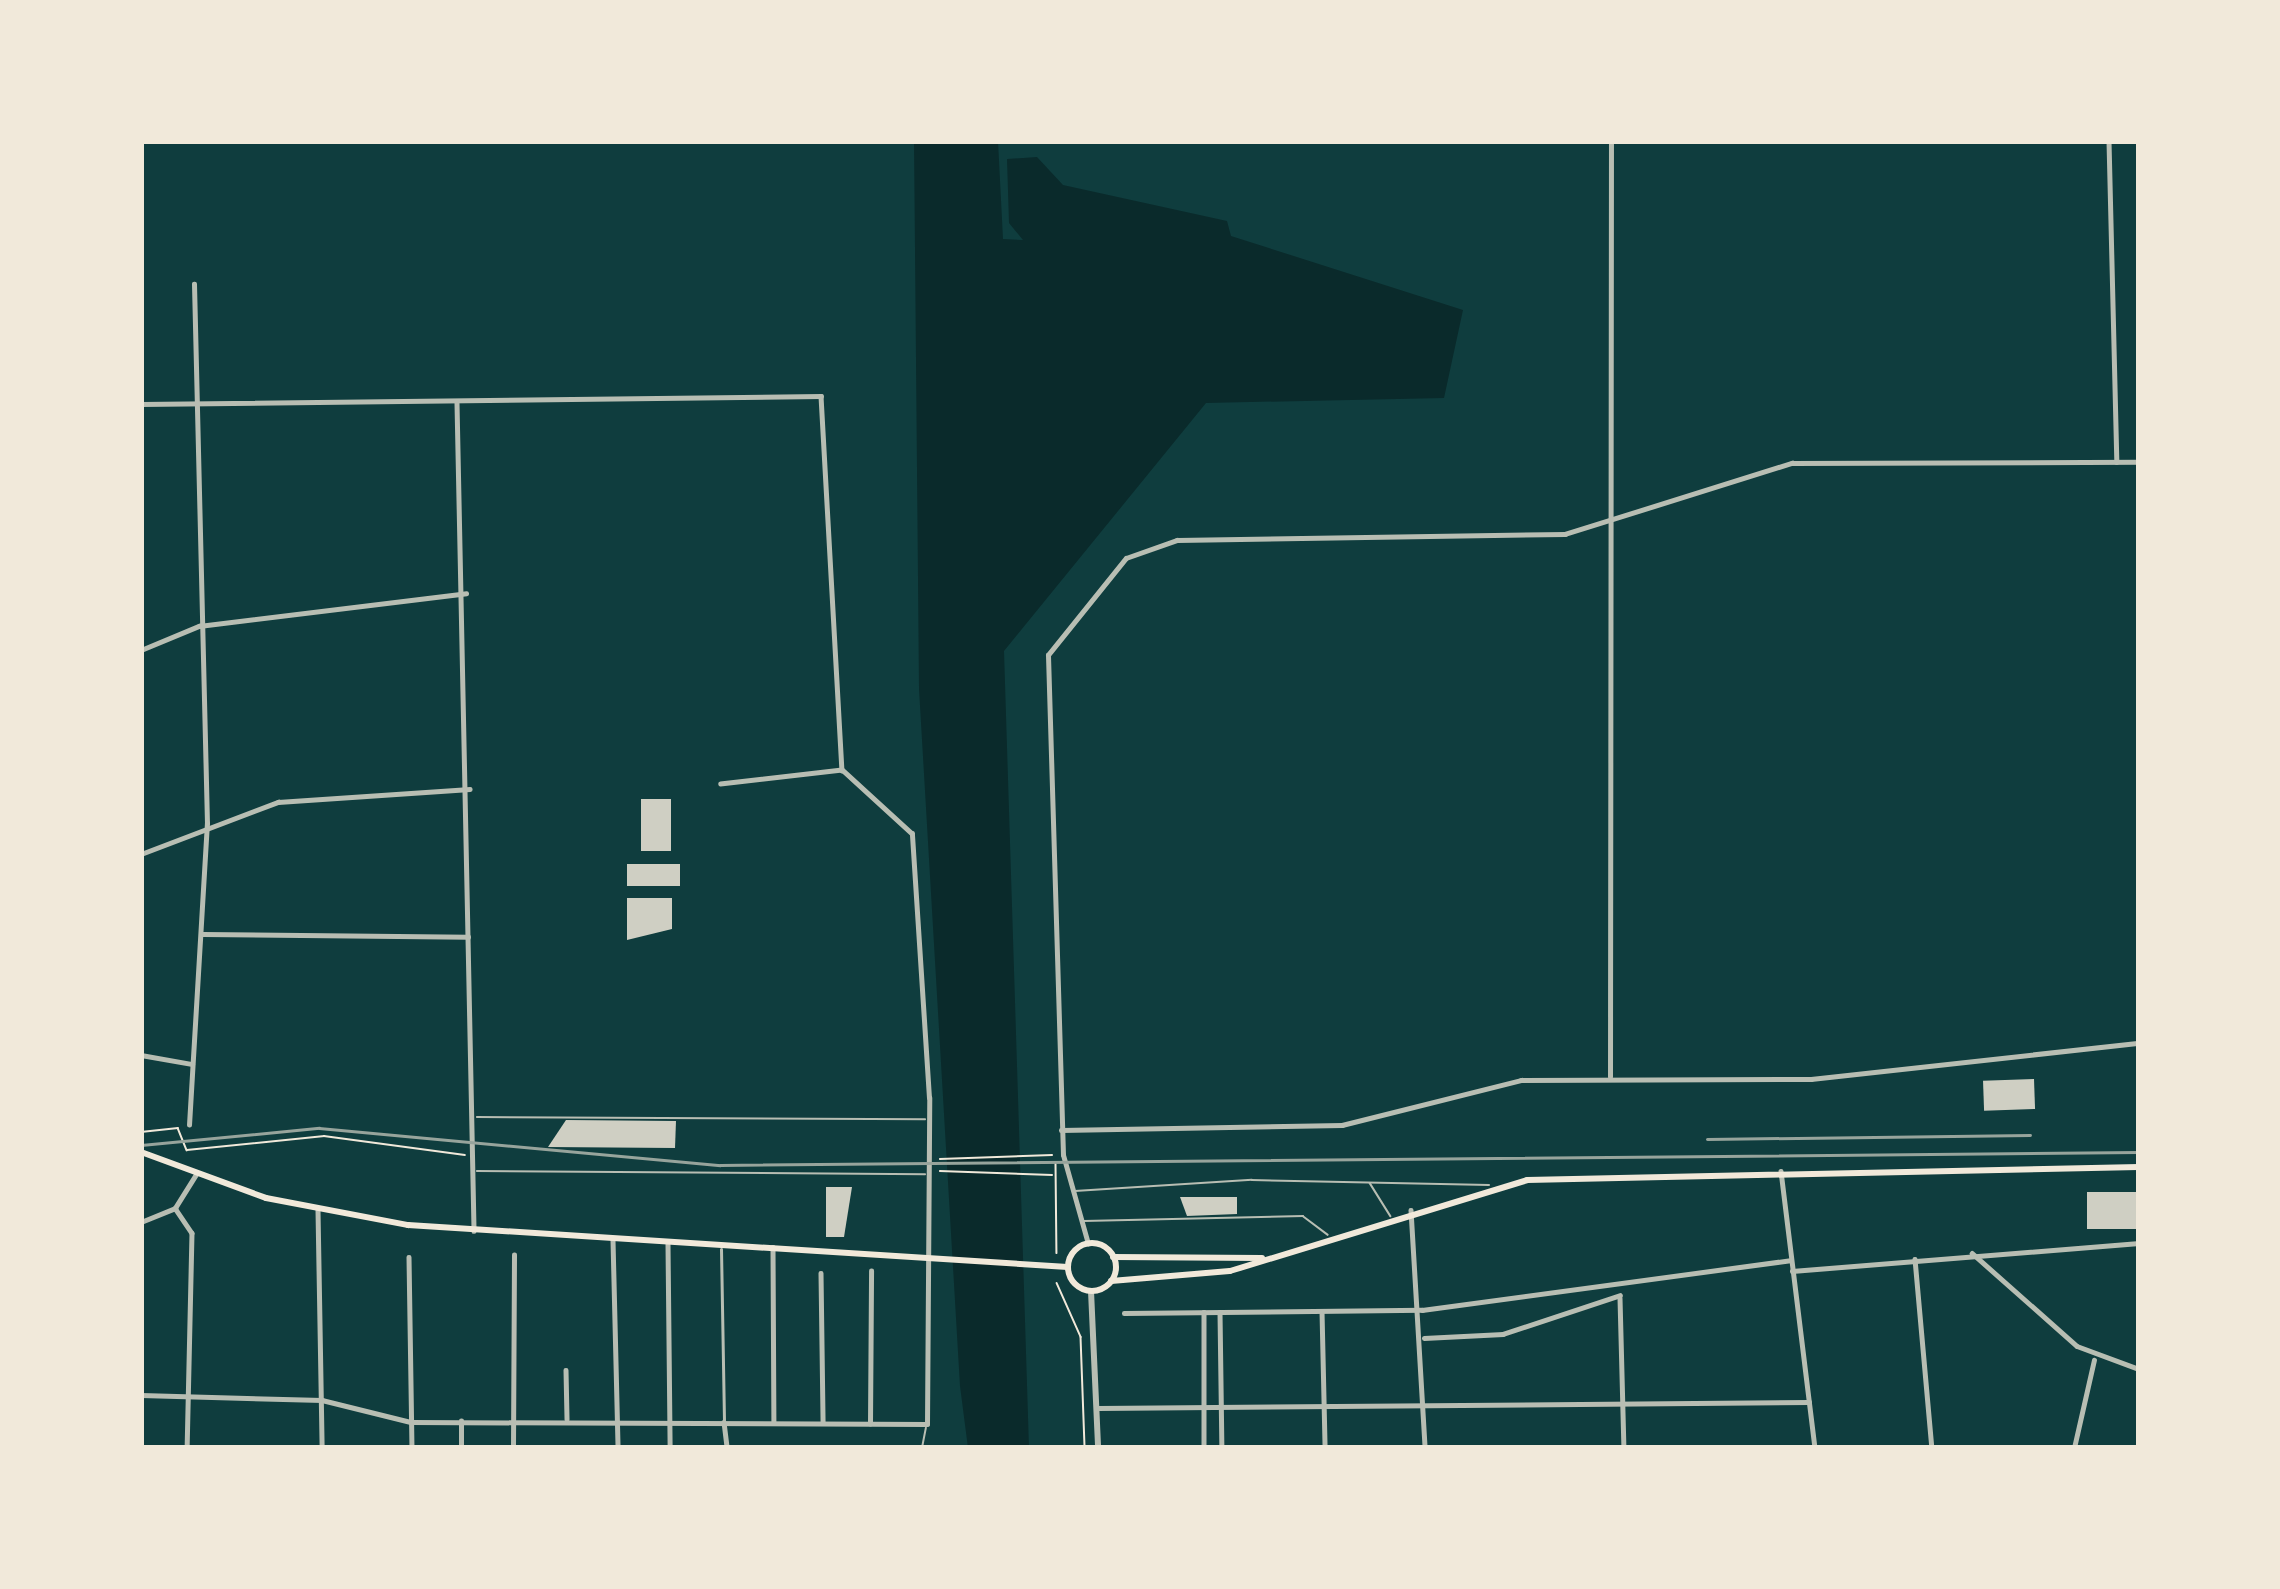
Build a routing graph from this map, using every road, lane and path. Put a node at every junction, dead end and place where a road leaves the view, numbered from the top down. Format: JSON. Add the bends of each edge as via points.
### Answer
{"nodes":[{"id":1,"x":1611,"y":141,"type":"edge"},
{"id":2,"x":2110,"y":141,"type":"edge"},
{"id":3,"x":194,"y":284,"type":"dead end"},
{"id":4,"x":141,"y":404,"type":"edge"},
{"id":5,"x":457,"y":404,"type":"junction"},
{"id":6,"x":194,"y":405,"type":"junction"},
{"id":7,"x":2117,"y":462,"type":"junction"},
{"id":8,"x":2139,"y":462,"type":"edge"},
{"id":9,"x":1614,"y":522,"type":"junction"},
{"id":10,"x":466,"y":593,"type":"junction"},
{"id":11,"x":200,"y":626,"type":"junction"},
{"id":12,"x":141,"y":650,"type":"edge"},
{"id":13,"x":842,"y":770,"type":"junction"},
{"id":14,"x":721,"y":784,"type":"dead end"},
{"id":15,"x":470,"y":789,"type":"junction"},
{"id":16,"x":207,"y":824,"type":"junction"},
{"id":17,"x":141,"y":854,"type":"edge"},
{"id":18,"x":203,"y":934,"type":"junction"},
{"id":19,"x":469,"y":937,"type":"junction"},
{"id":20,"x":2139,"y":1043,"type":"edge"},
{"id":21,"x":141,"y":1055,"type":"edge"},
{"id":22,"x":192,"y":1064,"type":"junction"},
{"id":23,"x":1610,"y":1079,"type":"junction"},
{"id":24,"x":471,"y":1118,"type":"junction"},
{"id":25,"x":929,"y":1119,"type":"junction"},
{"id":26,"x":189,"y":1125,"type":"dead end"},
{"id":27,"x":1061,"y":1130,"type":"junction"},
{"id":28,"x":141,"y":1132,"type":"edge"},
{"id":29,"x":141,"y":1152,"type":"edge"},
{"id":30,"x":476,"y":1156,"type":"junction"},
{"id":31,"x":943,"y":1159,"type":"dead end"},
{"id":32,"x":2139,"y":1167,"type":"edge"},
{"id":33,"x":473,"y":1171,"type":"junction"},
{"id":34,"x":1781,"y":1171,"type":"junction"},
{"id":35,"x":930,"y":1172,"type":"junction"},
{"id":36,"x":196,"y":1175,"type":"junction"},
{"id":37,"x":1056,"y":1175,"type":"junction"},
{"id":38,"x":1367,"y":1180,"type":"junction"},
{"id":39,"x":1489,"y":1186,"type":"junction"},
{"id":40,"x":1070,"y":1193,"type":"junction"},
{"id":41,"x":175,"y":1208,"type":"junction"},
{"id":42,"x":318,"y":1210,"type":"junction"},
{"id":43,"x":1412,"y":1210,"type":"junction"},
{"id":44,"x":1076,"y":1211,"type":"junction"},
{"id":45,"x":1391,"y":1216,"type":"junction"},
{"id":46,"x":1058,"y":1219,"type":"junction"},
{"id":47,"x":141,"y":1222,"type":"edge"},
{"id":48,"x":1081,"y":1222,"type":"junction"},
{"id":49,"x":473,"y":1232,"type":"junction"},
{"id":50,"x":1330,"y":1238,"type":"junction"},
{"id":51,"x":613,"y":1240,"type":"junction"},
{"id":52,"x":668,"y":1243,"type":"junction"},
{"id":53,"x":2139,"y":1243,"type":"edge"},
{"id":54,"x":1088,"y":1244,"type":"junction"},
{"id":55,"x":720,"y":1245,"type":"junction"},
{"id":56,"x":772,"y":1246,"type":"junction"},
{"id":57,"x":1057,"y":1253,"type":"dead end"},
{"id":58,"x":1972,"y":1253,"type":"junction"},
{"id":59,"x":514,"y":1255,"type":"dead end"},
{"id":60,"x":409,"y":1257,"type":"dead end"},
{"id":61,"x":1113,"y":1257,"type":"junction"},
{"id":62,"x":1271,"y":1258,"type":"junction"},
{"id":63,"x":1790,"y":1259,"type":"junction"},
{"id":64,"x":1915,"y":1259,"type":"junction"},
{"id":65,"x":932,"y":1262,"type":"junction"},
{"id":66,"x":1068,"y":1267,"type":"junction"},
{"id":67,"x":871,"y":1270,"type":"dead end"},
{"id":68,"x":1792,"y":1271,"type":"junction"},
{"id":69,"x":821,"y":1273,"type":"dead end"},
{"id":70,"x":1111,"y":1281,"type":"junction"},
{"id":71,"x":1057,"y":1282,"type":"dead end"},
{"id":72,"x":1091,"y":1291,"type":"junction"},
{"id":73,"x":1620,"y":1291,"type":"junction"},
{"id":74,"x":1423,"y":1310,"type":"junction"},
{"id":75,"x":1322,"y":1311,"type":"junction"},
{"id":76,"x":1124,"y":1312,"type":"dead end"},
{"id":77,"x":1204,"y":1312,"type":"junction"},
{"id":78,"x":1220,"y":1312,"type":"junction"},
{"id":79,"x":1423,"y":1338,"type":"junction"},
{"id":80,"x":2094,"y":1358,"type":"junction"},
{"id":81,"x":566,"y":1370,"type":"dead end"},
{"id":82,"x":2139,"y":1370,"type":"edge"},
{"id":83,"x":141,"y":1395,"type":"edge"},
{"id":84,"x":187,"y":1396,"type":"junction"},
{"id":85,"x":322,"y":1400,"type":"junction"},
{"id":86,"x":1809,"y":1402,"type":"junction"},
{"id":87,"x":1098,"y":1408,"type":"junction"},
{"id":88,"x":1205,"y":1408,"type":"junction"},
{"id":89,"x":1324,"y":1408,"type":"junction"},
{"id":90,"x":1424,"y":1408,"type":"junction"},
{"id":91,"x":1622,"y":1409,"type":"junction"},
{"id":92,"x":1222,"y":1410,"type":"junction"},
{"id":93,"x":670,"y":1418,"type":"junction"},
{"id":94,"x":567,"y":1419,"type":"junction"},
{"id":95,"x":618,"y":1419,"type":"junction"},
{"id":96,"x":514,"y":1420,"type":"junction"},
{"id":97,"x":461,"y":1421,"type":"junction"},
{"id":98,"x":774,"y":1421,"type":"junction"},
{"id":99,"x":411,"y":1422,"type":"junction"},
{"id":100,"x":724,"y":1422,"type":"junction"},
{"id":101,"x":823,"y":1423,"type":"junction"},
{"id":102,"x":870,"y":1424,"type":"junction"},
{"id":103,"x":927,"y":1424,"type":"junction"},
{"id":104,"x":187,"y":1448,"type":"edge"},
{"id":105,"x":322,"y":1448,"type":"edge"},
{"id":106,"x":412,"y":1448,"type":"edge"},
{"id":107,"x":461,"y":1448,"type":"edge"},
{"id":108,"x":514,"y":1448,"type":"edge"},
{"id":109,"x":619,"y":1448,"type":"edge"},
{"id":110,"x":670,"y":1448,"type":"edge"},
{"id":111,"x":728,"y":1448,"type":"edge"},
{"id":112,"x":922,"y":1448,"type":"edge"},
{"id":113,"x":1085,"y":1448,"type":"edge"},
{"id":114,"x":1098,"y":1448,"type":"edge"},
{"id":115,"x":1204,"y":1448,"type":"edge"},
{"id":116,"x":1222,"y":1448,"type":"edge"},
{"id":117,"x":1325,"y":1448,"type":"edge"},
{"id":118,"x":1425,"y":1448,"type":"edge"},
{"id":119,"x":1624,"y":1448,"type":"edge"},
{"id":120,"x":1815,"y":1448,"type":"edge"},
{"id":121,"x":1932,"y":1448,"type":"edge"},
{"id":122,"x":2074,"y":1448,"type":"edge"}],
"edges":[{"from":1,"to":9,"type":"street"},
{"from":2,"to":7,"type":"street"},
{"from":3,"to":6,"type":"street"},
{"from":4,"to":6,"type":"street"},
{"from":5,"to":6,"type":"street"},
{"from":5,"to":10,"type":"street"},
{"from":5,"to":13,"type":"street","via":[[820,396],[832,746]]},
{"from":6,"to":11,"type":"street"},
{"from":7,"to":8,"type":"street"},
{"from":7,"to":9,"type":"street","via":[[1792,463],[1708,480]]},
{"from":9,"to":23,"type":"street"},
{"from":9,"to":27,"type":"street","via":[[1541,536],[1178,540],[1126,558],[1048,656]]},
{"from":10,"to":11,"type":"street"},
{"from":10,"to":15,"type":"street"},
{"from":11,"to":12,"type":"street"},
{"from":11,"to":16,"type":"street"},
{"from":13,"to":14,"type":"street"},
{"from":13,"to":25,"type":"street","via":[[901,817],[918,856]]},
{"from":15,"to":16,"type":"street","via":[[278,802]]},
{"from":15,"to":19,"type":"street"},
{"from":16,"to":17,"type":"street"},
{"from":16,"to":18,"type":"street"},
{"from":18,"to":19,"type":"street"},
{"from":18,"to":22,"type":"street"},
{"from":19,"to":24,"type":"street"},
{"from":20,"to":23,"type":"street","via":[[1811,1079]]},
{"from":21,"to":22,"type":"street"},
{"from":22,"to":26,"type":"street"},
{"from":23,"to":27,"type":"street","via":[[1507,1082],[1362,1123]]},
{"from":24,"to":25,"type":"lane"},
{"from":24,"to":30,"type":"street"},
{"from":25,"to":35,"type":"street"},
{"from":27,"to":40,"type":"street"},
{"from":28,"to":30,"type":"path","via":[[178,1128],[187,1150],[324,1136]]},
{"from":29,"to":36,"type":"main road"},
{"from":30,"to":33,"type":"street"},
{"from":31,"to":37,"type":"path","via":[[1056,1155]]},
{"from":32,"to":34,"type":"main road"},
{"from":33,"to":35,"type":"lane"},
{"from":33,"to":49,"type":"street"},
{"from":34,"to":39,"type":"main road"},
{"from":34,"to":63,"type":"street"},
{"from":35,"to":37,"type":"path"},
{"from":35,"to":65,"type":"street"},
{"from":36,"to":41,"type":"street"},
{"from":36,"to":42,"type":"main road"},
{"from":37,"to":46,"type":"path"},
{"from":38,"to":39,"type":"lane"},
{"from":38,"to":40,"type":"lane"},
{"from":38,"to":45,"type":"lane"},
{"from":39,"to":43,"type":"main road"},
{"from":40,"to":44,"type":"street"},
{"from":41,"to":47,"type":"street"},
{"from":41,"to":84,"type":"street","via":[[192,1233]]},
{"from":42,"to":49,"type":"main road"},
{"from":42,"to":85,"type":"street"},
{"from":43,"to":45,"type":"main road"},
{"from":43,"to":74,"type":"street"},
{"from":44,"to":46,"type":"path"},
{"from":44,"to":48,"type":"street"},
{"from":45,"to":50,"type":"main road"},
{"from":46,"to":57,"type":"path"},
{"from":48,"to":50,"type":"lane","via":[[1303,1216]]},
{"from":48,"to":54,"type":"street"},
{"from":49,"to":51,"type":"main road"},
{"from":50,"to":62,"type":"main road"},
{"from":51,"to":52,"type":"main road"},
{"from":51,"to":95,"type":"street"},
{"from":52,"to":55,"type":"main road"},
{"from":52,"to":93,"type":"street"},
{"from":53,"to":58,"type":"street"},
{"from":54,"to":61,"type":"main road"},
{"from":54,"to":66,"type":"main road"},
{"from":55,"to":56,"type":"main road"},
{"from":55,"to":100,"type":"street"},
{"from":56,"to":65,"type":"main road"},
{"from":56,"to":98,"type":"street"},
{"from":58,"to":64,"type":"street"},
{"from":58,"to":80,"type":"street"},
{"from":59,"to":96,"type":"street"},
{"from":60,"to":99,"type":"street"},
{"from":61,"to":62,"type":"main road"},
{"from":61,"to":70,"type":"main road"},
{"from":62,"to":70,"type":"main road"},
{"from":63,"to":68,"type":"street"},
{"from":63,"to":73,"type":"street"},
{"from":64,"to":68,"type":"street"},
{"from":64,"to":121,"type":"street"},
{"from":65,"to":66,"type":"main road"},
{"from":65,"to":103,"type":"street"},
{"from":66,"to":72,"type":"main road"},
{"from":67,"to":102,"type":"street"},
{"from":68,"to":86,"type":"street"},
{"from":69,"to":101,"type":"street"},
{"from":70,"to":72,"type":"main road"},
{"from":71,"to":113,"type":"path","via":[[1082,1337]]},
{"from":72,"to":87,"type":"street"},
{"from":73,"to":74,"type":"street"},
{"from":73,"to":79,"type":"street","via":[[1503,1334]]},
{"from":73,"to":91,"type":"street"},
{"from":74,"to":75,"type":"street"},
{"from":74,"to":79,"type":"street"},
{"from":75,"to":78,"type":"street"},
{"from":75,"to":89,"type":"street"},
{"from":76,"to":77,"type":"street"},
{"from":77,"to":78,"type":"street"},
{"from":77,"to":88,"type":"street"},
{"from":78,"to":92,"type":"street"},
{"from":79,"to":90,"type":"street"},
{"from":80,"to":82,"type":"street"},
{"from":80,"to":122,"type":"street"},
{"from":81,"to":94,"type":"street"},
{"from":83,"to":84,"type":"street"},
{"from":84,"to":85,"type":"street"},
{"from":84,"to":104,"type":"street"},
{"from":85,"to":99,"type":"street"},
{"from":85,"to":105,"type":"street"},
{"from":86,"to":91,"type":"street"},
{"from":86,"to":120,"type":"street"},
{"from":87,"to":88,"type":"street"},
{"from":87,"to":114,"type":"street"},
{"from":88,"to":92,"type":"street"},
{"from":88,"to":115,"type":"street"},
{"from":89,"to":90,"type":"street"},
{"from":89,"to":92,"type":"street"},
{"from":89,"to":117,"type":"street"},
{"from":90,"to":91,"type":"street"},
{"from":90,"to":118,"type":"street"},
{"from":91,"to":119,"type":"street"},
{"from":92,"to":116,"type":"street"},
{"from":93,"to":95,"type":"street"},
{"from":93,"to":100,"type":"street"},
{"from":93,"to":110,"type":"street"},
{"from":94,"to":95,"type":"street"},
{"from":94,"to":96,"type":"street"},
{"from":95,"to":109,"type":"street"},
{"from":96,"to":97,"type":"street"},
{"from":96,"to":108,"type":"street"},
{"from":97,"to":99,"type":"street"},
{"from":97,"to":107,"type":"street"},
{"from":98,"to":100,"type":"street"},
{"from":98,"to":101,"type":"street"},
{"from":99,"to":106,"type":"street"},
{"from":100,"to":111,"type":"street"},
{"from":101,"to":102,"type":"street"},
{"from":102,"to":103,"type":"street"},
{"from":103,"to":112,"type":"lane"}]}
